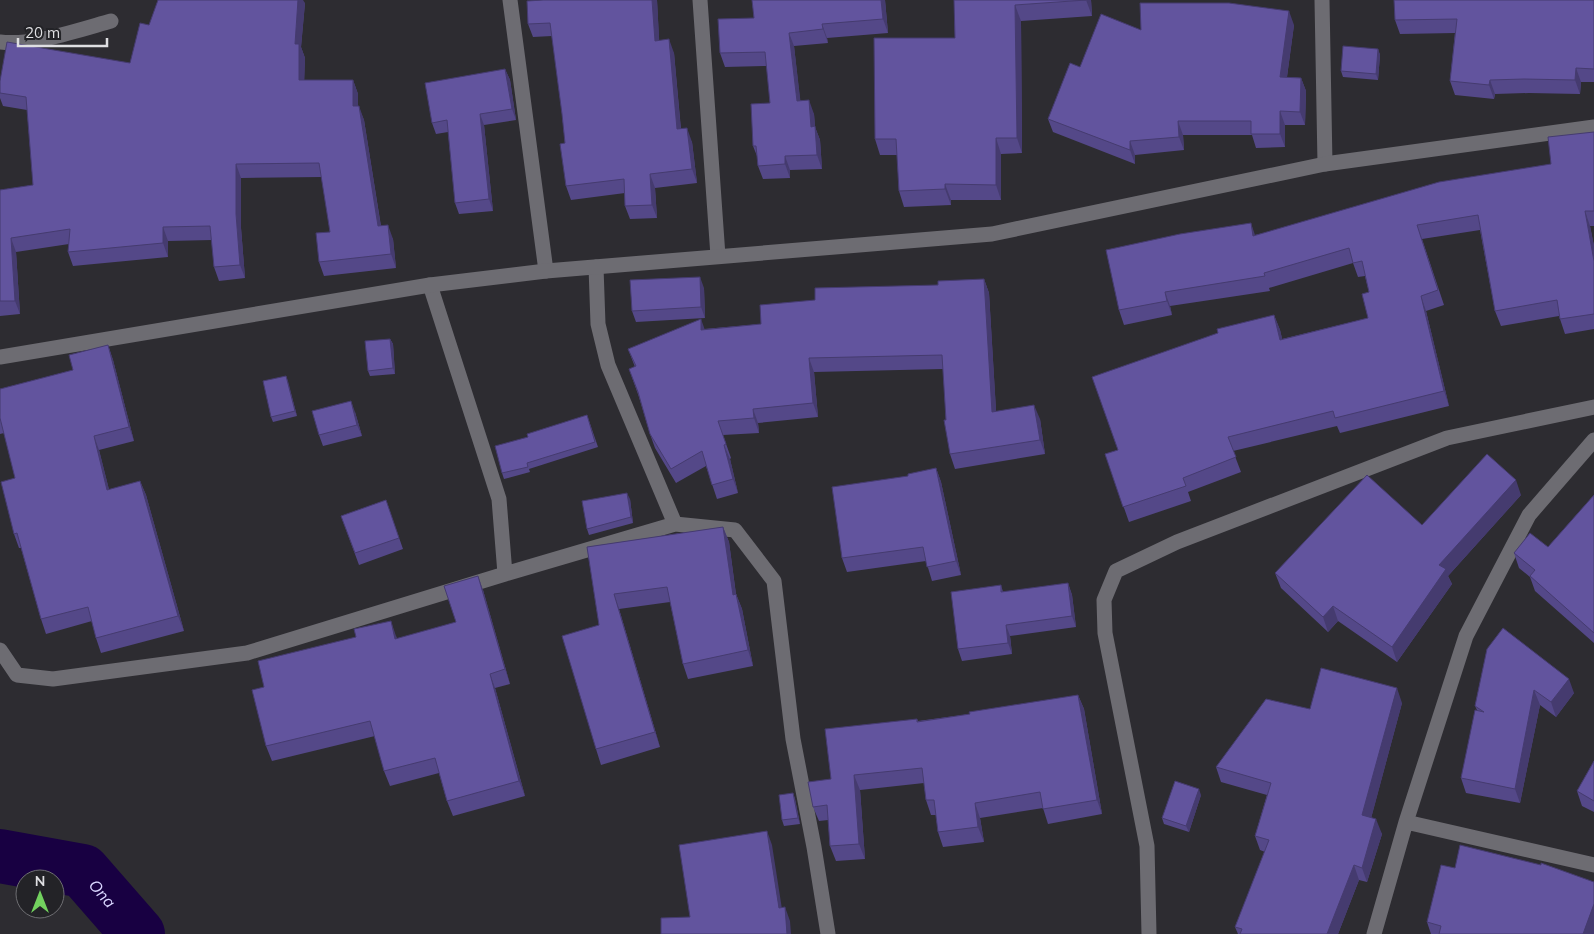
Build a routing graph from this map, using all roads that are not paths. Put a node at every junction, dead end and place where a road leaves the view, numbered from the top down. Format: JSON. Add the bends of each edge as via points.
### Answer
{"nodes":[{"id":1,"x":510,"y":0,"type":"edge"},
{"id":2,"x":700,"y":0,"type":"edge"},
{"id":3,"x":1322,"y":0,"type":"edge"},
{"id":4,"x":111,"y":21,"type":"dead end"},
{"id":5,"x":0,"y":42,"type":"edge"},
{"id":6,"x":1594,"y":126,"type":"edge"},
{"id":7,"x":1325,"y":164,"type":"junction"},
{"id":8,"x":718,"y":256,"type":"junction"},
{"id":9,"x":596,"y":267,"type":"junction"},
{"id":10,"x":546,"y":271,"type":"junction"},
{"id":11,"x":430,"y":285,"type":"junction"},
{"id":12,"x":0,"y":357,"type":"edge"},
{"id":13,"x":1594,"y":407,"type":"edge"},
{"id":14,"x":1594,"y":440,"type":"edge"},
{"id":15,"x":675,"y":524,"type":"junction"},
{"id":16,"x":505,"y":574,"type":"junction"},
{"id":17,"x":0,"y":650,"type":"edge"},
{"id":18,"x":1406,"y":822,"type":"junction"},
{"id":19,"x":1594,"y":865,"type":"edge"},
{"id":20,"x":828,"y":934,"type":"edge"},
{"id":21,"x":1149,"y":934,"type":"edge"},
{"id":22,"x":1374,"y":934,"type":"edge"}],
"edges":[{"from":1,"to":10,"type":"street"},
{"from":2,"to":8,"type":"street"},
{"from":3,"to":7,"type":"street"},
{"from":4,"to":5,"type":"street","via":[[18,43]]},
{"from":6,"to":7,"type":"street"},
{"from":7,"to":8,"type":"street","via":[[992,234]]},
{"from":8,"to":9,"type":"street"},
{"from":9,"to":10,"type":"street"},
{"from":9,"to":15,"type":"street","via":[[598,324],[608,365]]},
{"from":10,"to":11,"type":"street"},
{"from":11,"to":12,"type":"street"},
{"from":11,"to":16,"type":"street","via":[[499,499]]},
{"from":13,"to":21,"type":"street","via":[[1447,438],[1177,542],[1116,570],[1104,600],[1105,633],[1147,846]]},
{"from":14,"to":18,"type":"street","via":[[1529,515],[1466,636]]},
{"from":15,"to":16,"type":"street"},
{"from":15,"to":20,"type":"street","via":[[735,530],[774,581],[793,739]]},
{"from":16,"to":17,"type":"street","via":[[248,653],[53,679],[17,675]]},
{"from":18,"to":19,"type":"street"},
{"from":18,"to":22,"type":"street"}]}
